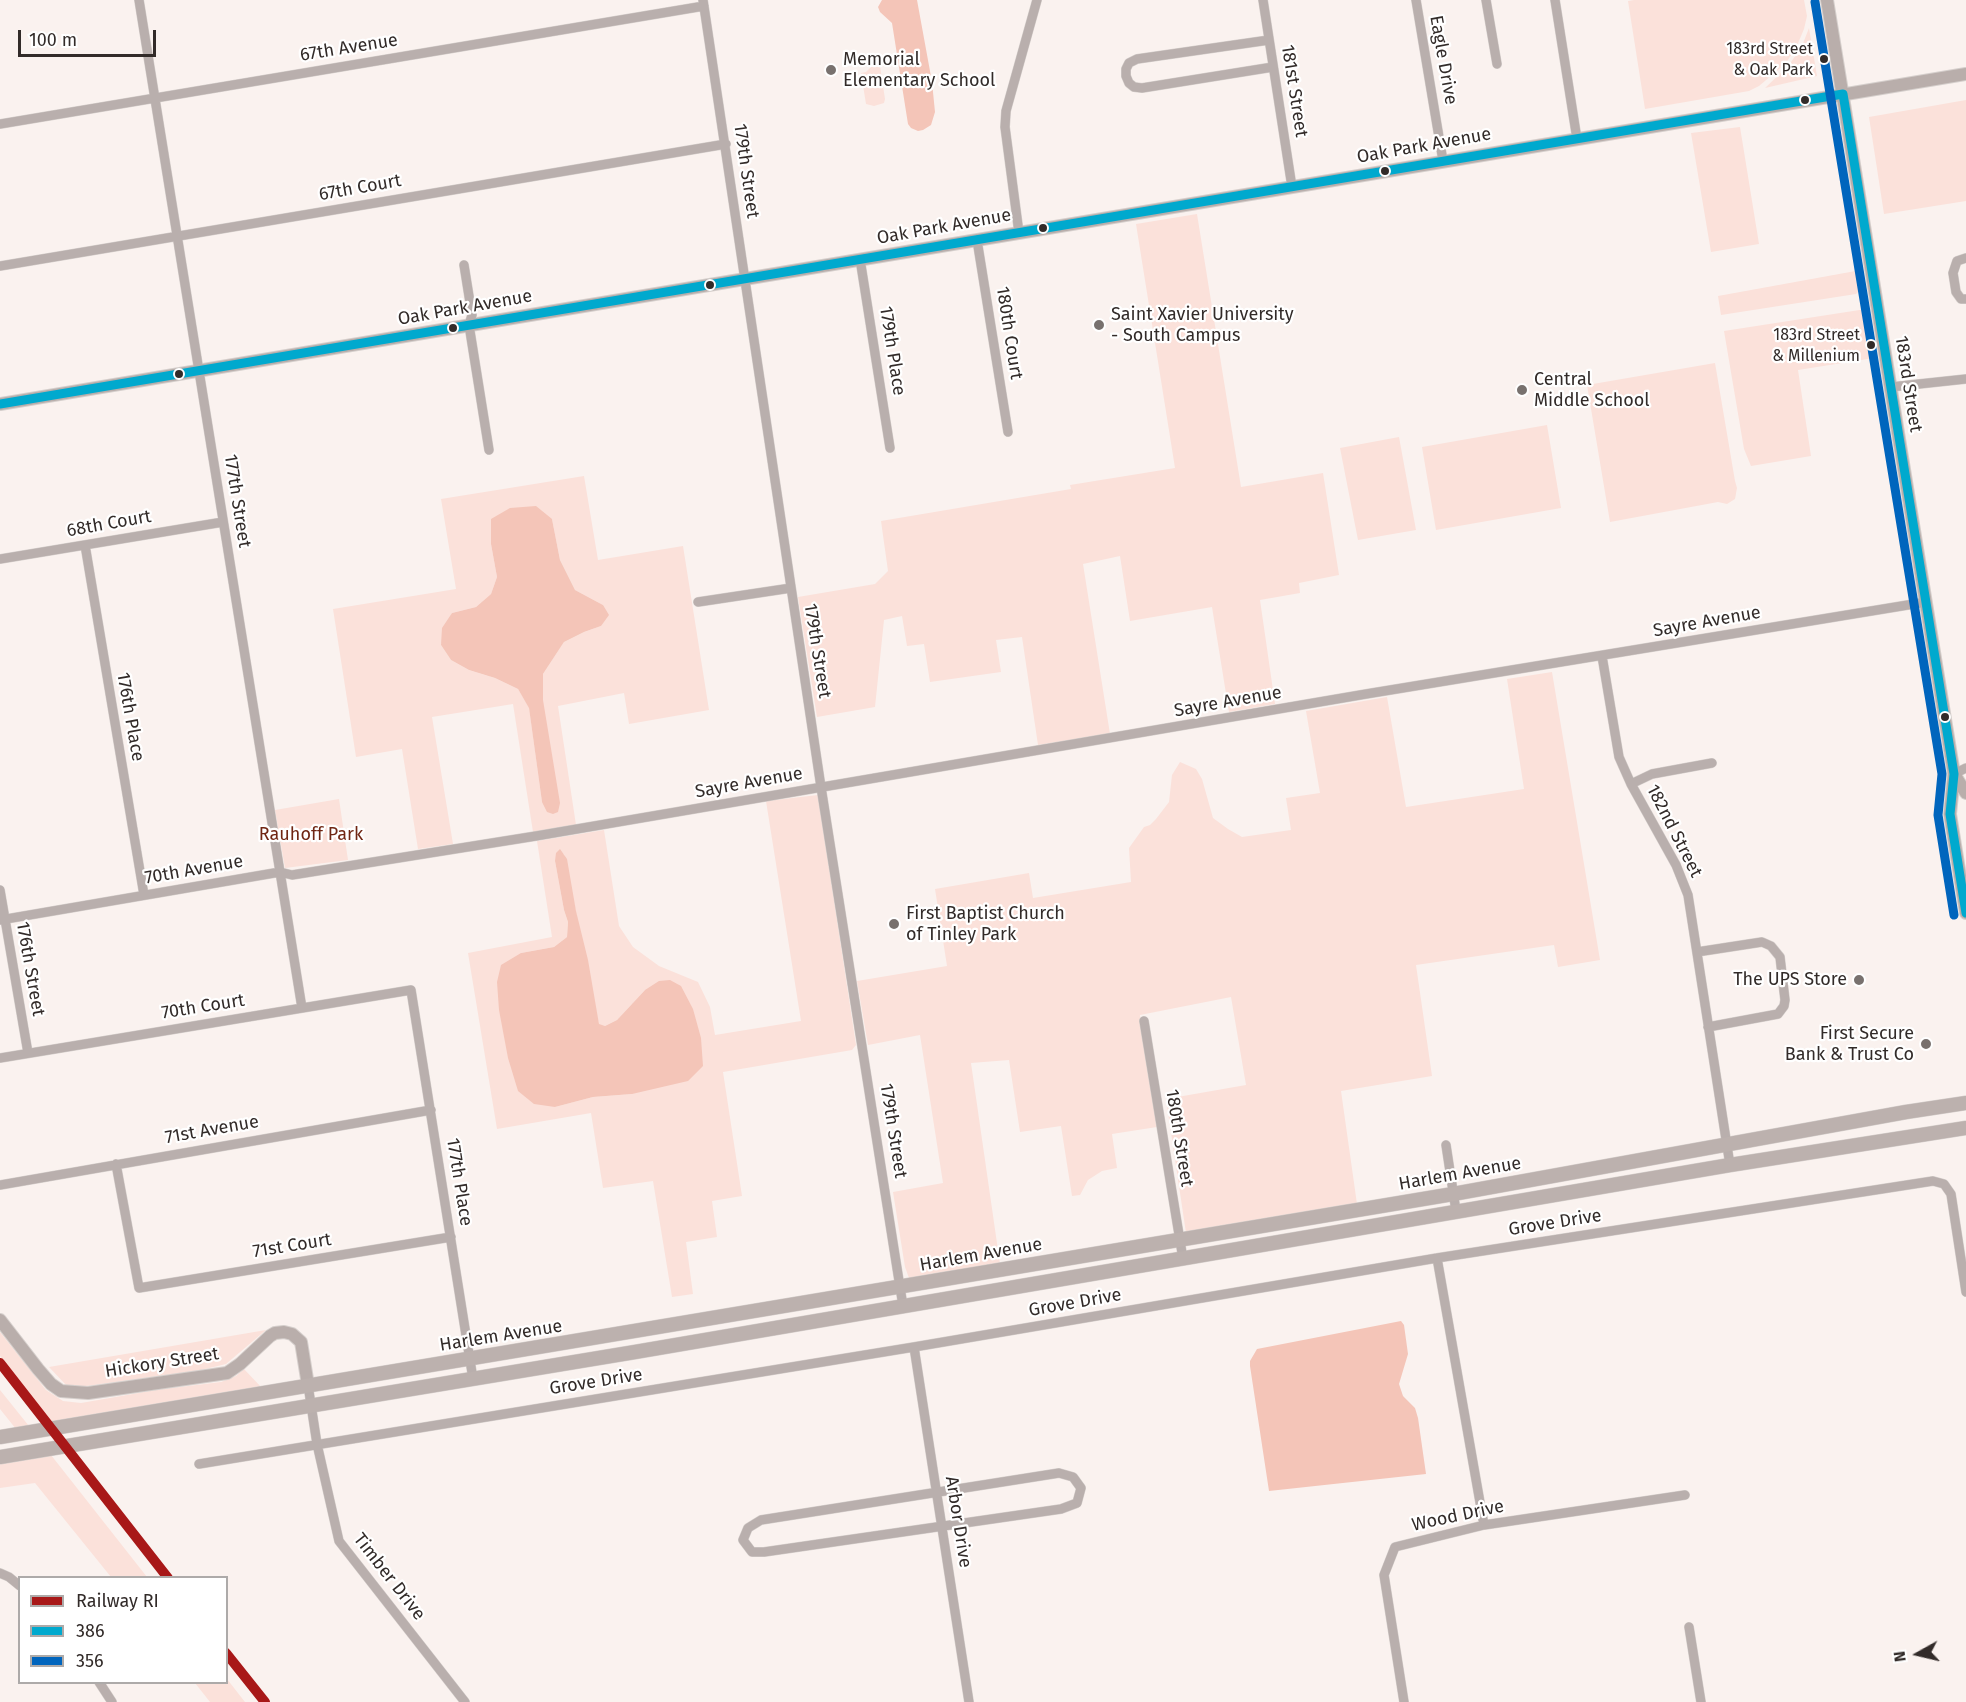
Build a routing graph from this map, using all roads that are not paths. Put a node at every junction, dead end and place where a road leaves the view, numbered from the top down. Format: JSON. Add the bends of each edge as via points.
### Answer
{"nodes":[{"id":1,"x":139,"y":0,"type":"edge"},
{"id":2,"x":1037,"y":0,"type":"edge"},
{"id":3,"x":1263,"y":0,"type":"edge"},
{"id":4,"x":1416,"y":0,"type":"edge"},
{"id":5,"x":1486,"y":0,"type":"edge"},
{"id":6,"x":1555,"y":0,"type":"edge"},
{"id":7,"x":1827,"y":0,"type":"edge"},
{"id":8,"x":704,"y":3,"type":"edge"},
{"id":9,"x":1269,"y":40,"type":"junction"},
{"id":10,"x":1497,"y":64,"type":"dead end"},
{"id":11,"x":1273,"y":67,"type":"junction"},
{"id":12,"x":1966,"y":74,"type":"edge"},
{"id":13,"x":1843,"y":94,"type":"junction"},
{"id":14,"x":155,"y":97,"type":"junction"},
{"id":15,"x":0,"y":123,"type":"edge"},
{"id":16,"x":1577,"y":139,"type":"junction"},
{"id":17,"x":726,"y":144,"type":"junction"},
{"id":18,"x":1443,"y":161,"type":"junction"},
{"id":19,"x":1292,"y":187,"type":"junction"},
{"id":20,"x":1019,"y":233,"type":"junction"},
{"id":21,"x":177,"y":236,"type":"junction"},
{"id":22,"x":977,"y":240,"type":"junction"},
{"id":23,"x":1966,"y":258,"type":"edge"},
{"id":24,"x":860,"y":259,"type":"junction"},
{"id":25,"x":464,"y":265,"type":"dead end"},
{"id":26,"x":0,"y":266,"type":"edge"},
{"id":27,"x":744,"y":279,"type":"junction"},
{"id":28,"x":1966,"y":298,"type":"edge"},
{"id":29,"x":469,"y":325,"type":"junction"},
{"id":30,"x":199,"y":371,"type":"junction"},
{"id":31,"x":1966,"y":379,"type":"edge"},
{"id":32,"x":1891,"y":387,"type":"junction"},
{"id":33,"x":0,"y":404,"type":"edge"},
{"id":34,"x":1008,"y":432,"type":"dead end"},
{"id":35,"x":890,"y":448,"type":"dead end"},
{"id":36,"x":489,"y":450,"type":"dead end"},
{"id":37,"x":223,"y":522,"type":"junction"},
{"id":38,"x":85,"y":545,"type":"junction"},
{"id":39,"x":0,"y":559,"type":"edge"},
{"id":40,"x":791,"y":588,"type":"junction"},
{"id":41,"x":698,"y":602,"type":"dead end"},
{"id":42,"x":1926,"y":602,"type":"junction"},
{"id":43,"x":1602,"y":656,"type":"junction"},
{"id":44,"x":1712,"y":763,"type":"dead end"},
{"id":45,"x":1966,"y":768,"type":"edge"},
{"id":46,"x":1960,"y":774,"type":"edge"},
{"id":47,"x":1631,"y":784,"type":"junction"},
{"id":48,"x":821,"y":787,"type":"junction"},
{"id":49,"x":1966,"y":793,"type":"edge"},
{"id":50,"x":536,"y":836,"type":"joint"},
{"id":51,"x":280,"y":872,"type":"junction"},
{"id":52,"x":0,"y":890,"type":"edge"},
{"id":53,"x":144,"y":895,"type":"junction"},
{"id":54,"x":1966,"y":913,"type":"edge"},
{"id":55,"x":2,"y":919,"type":"edge"},
{"id":56,"x":1697,"y":952,"type":"junction"},
{"id":57,"x":411,"y":990,"type":"joint"},
{"id":58,"x":302,"y":1008,"type":"junction"},
{"id":59,"x":1144,"y":1021,"type":"dead end"},
{"id":60,"x":1708,"y":1026,"type":"junction"},
{"id":61,"x":28,"y":1053,"type":"junction"},
{"id":62,"x":0,"y":1058,"type":"edge"},
{"id":63,"x":1966,"y":1103,"type":"edge"},
{"id":64,"x":431,"y":1110,"type":"junction"},
{"id":65,"x":1966,"y":1128,"type":"edge"},
{"id":66,"x":1446,"y":1145,"type":"dead end"},
{"id":67,"x":1727,"y":1145,"type":"junction"},
{"id":68,"x":116,"y":1164,"type":"junction"},
{"id":69,"x":1730,"y":1165,"type":"junction"},
{"id":70,"x":0,"y":1185,"type":"edge"},
{"id":71,"x":1454,"y":1194,"type":"junction"},
{"id":72,"x":1456,"y":1211,"type":"junction"},
{"id":73,"x":451,"y":1237,"type":"junction"},
{"id":74,"x":1179,"y":1240,"type":"junction"},
{"id":75,"x":1437,"y":1258,"type":"junction"},
{"id":76,"x":1183,"y":1260,"type":"junction"},
{"id":77,"x":900,"y":1287,"type":"junction"},
{"id":78,"x":1966,"y":1292,"type":"edge"},
{"id":79,"x":903,"y":1306,"type":"junction"},
{"id":80,"x":0,"y":1320,"type":"edge"},
{"id":81,"x":631,"y":1332,"type":"junction"},
{"id":82,"x":914,"y":1347,"type":"junction"},
{"id":83,"x":635,"y":1352,"type":"junction"},
{"id":84,"x":470,"y":1359,"type":"junction"},
{"id":85,"x":473,"y":1379,"type":"junction"},
{"id":86,"x":308,"y":1385,"type":"junction"},
{"id":87,"x":311,"y":1405,"type":"junction"},
{"id":88,"x":0,"y":1437,"type":"edge"},
{"id":89,"x":317,"y":1444,"type":"junction"},
{"id":90,"x":0,"y":1457,"type":"edge"},
{"id":91,"x":200,"y":1464,"type":"dead end"},
{"id":92,"x":937,"y":1491,"type":"junction"},
{"id":93,"x":1685,"y":1495,"type":"dead end"},
{"id":94,"x":1484,"y":1525,"type":"junction"},
{"id":95,"x":942,"y":1527,"type":"junction"},
{"id":96,"x":0,"y":1573,"type":"edge"},
{"id":97,"x":18,"y":1584,"type":"edge"},
{"id":98,"x":1689,"y":1627,"type":"dead end"},
{"id":99,"x":100,"y":1684,"type":"edge"},
{"id":100,"x":112,"y":1702,"type":"edge"},
{"id":101,"x":465,"y":1702,"type":"edge"},
{"id":102,"x":969,"y":1702,"type":"edge"},
{"id":103,"x":1404,"y":1702,"type":"edge"},
{"id":104,"x":1701,"y":1702,"type":"edge"}],
"edges":[{"from":1,"to":14,"type":"street","name":"177th Street"},
{"from":2,"to":20,"type":"street","via":[[1006,111]]},
{"from":3,"to":9,"type":"street","name":"181st Street"},
{"from":4,"to":18,"type":"street","name":"Eagle Drive"},
{"from":5,"to":10,"type":"street"},
{"from":6,"to":16,"type":"street"},
{"from":7,"to":13,"type":"street","name":"183rd Street"},
{"from":8,"to":14,"type":"street","name":"67th Avenue"},
{"from":8,"to":17,"type":"street","name":"179th Street"},
{"from":9,"to":11,"type":"street","name":"181st Street"},
{"from":9,"to":11,"type":"street","via":[[1137,59],[1129,63],[1126,76],[1134,87],[1142,88]]},
{"from":11,"to":19,"type":"street","name":"181st Street"},
{"from":12,"to":13,"type":"street","name":"Oak Park Avenue"},
{"from":13,"to":16,"type":"street","name":"Oak Park Avenue"},
{"from":13,"to":32,"type":"street","name":"183rd Street"},
{"from":14,"to":15,"type":"street","name":"67th Avenue"},
{"from":14,"to":21,"type":"street","name":"177th Street"},
{"from":16,"to":18,"type":"street","name":"Oak Park Avenue"},
{"from":17,"to":21,"type":"street","name":"67th Court"},
{"from":17,"to":27,"type":"street","name":"179th Street"},
{"from":18,"to":19,"type":"street","name":"Oak Park Avenue"},
{"from":19,"to":20,"type":"street","name":"Oak Park Avenue"},
{"from":20,"to":22,"type":"street","name":"Oak Park Avenue"},
{"from":21,"to":26,"type":"street","name":"67th Court"},
{"from":21,"to":30,"type":"street","name":"177th Street"},
{"from":22,"to":24,"type":"street","name":"Oak Park Avenue"},
{"from":22,"to":34,"type":"street","name":"180th Court"},
{"from":23,"to":28,"type":"street","via":[[1958,261],[1953,273],[1956,292],[1961,299]]},
{"from":24,"to":27,"type":"street","name":"Oak Park Avenue"},
{"from":24,"to":35,"type":"street","name":"179th Place"},
{"from":25,"to":29,"type":"street","via":[[472,315]]},
{"from":27,"to":29,"type":"street","name":"Oak Park Avenue"},
{"from":27,"to":40,"type":"street","name":"179th Street"},
{"from":29,"to":30,"type":"street","name":"Oak Park Avenue"},
{"from":29,"to":36,"type":"street"},
{"from":30,"to":33,"type":"street","name":"Oak Park Avenue"},
{"from":30,"to":37,"type":"street","name":"177th Street"},
{"from":31,"to":32,"type":"street"},
{"from":32,"to":42,"type":"street","name":"183rd Street"},
{"from":37,"to":38,"type":"street","name":"68th Court"},
{"from":37,"to":51,"type":"street","name":"177th Street"},
{"from":38,"to":39,"type":"street","name":"68th Court"},
{"from":38,"to":53,"type":"street","name":"176th Place"},
{"from":40,"to":41,"type":"street"},
{"from":40,"to":48,"type":"street","name":"179th Street"},
{"from":42,"to":43,"type":"street","name":"Sayre Avenue"},
{"from":42,"to":46,"type":"street","name":"183rd Street"},
{"from":43,"to":47,"type":"street","name":"182nd Street","via":[[1619,757]]},
{"from":43,"to":48,"type":"street","name":"Sayre Avenue"},
{"from":44,"to":47,"type":"street","via":[[1652,774]]},
{"from":45,"to":46,"type":"street"},
{"from":46,"to":49,"type":"street","name":"183rd Street"},
{"from":46,"to":54,"type":"street","name":"183rd Street","via":[[1950,814]]},
{"from":47,"to":56,"type":"street","name":"182nd Street","via":[[1676,865],[1688,895]]},
{"from":48,"to":50,"type":"street","name":"Sayre Avenue"},
{"from":48,"to":77,"type":"street","name":"179th Street"},
{"from":50,"to":51,"type":"street","name":"70th Avenue","via":[[292,875]]},
{"from":51,"to":53,"type":"street","name":"70th Avenue"},
{"from":51,"to":58,"type":"street","name":"177th Street"},
{"from":52,"to":55,"type":"street","name":"176th Street"},
{"from":53,"to":55,"type":"street","name":"70th Avenue"},
{"from":55,"to":61,"type":"street","name":"176th Street"},
{"from":56,"to":60,"type":"street","name":"182nd Street"},
{"from":56,"to":60,"type":"street","via":[[1762,942],[1780,957],[1785,1000],[1778,1014]]},
{"from":57,"to":58,"type":"street","name":"70th Court"},
{"from":57,"to":64,"type":"street","name":"177th Place"},
{"from":58,"to":61,"type":"street","name":"70th Court"},
{"from":59,"to":74,"type":"street","name":"180th Street"},
{"from":60,"to":67,"type":"street","name":"182nd Street"},
{"from":61,"to":62,"type":"street","name":"70th Court"},
{"from":63,"to":67,"type":"main road","name":"Harlem Avenue"},
{"from":64,"to":68,"type":"street","name":"71st Avenue"},
{"from":64,"to":73,"type":"street","name":"177th Place"},
{"from":65,"to":69,"type":"main road","name":"Harlem Avenue"},
{"from":66,"to":71,"type":"street"},
{"from":67,"to":69,"type":"street","name":"182nd Street"},
{"from":67,"to":71,"type":"main road","name":"Harlem Avenue"},
{"from":68,"to":70,"type":"street","name":"71st Avenue"},
{"from":68,"to":73,"type":"street","name":"71st Court","via":[[139,1288]]},
{"from":69,"to":72,"type":"main road","name":"Harlem Avenue"},
{"from":71,"to":72,"type":"street"},
{"from":71,"to":74,"type":"main road","name":"Harlem Avenue"},
{"from":72,"to":76,"type":"main road","name":"Harlem Avenue"},
{"from":73,"to":84,"type":"street","name":"177th Place"},
{"from":74,"to":76,"type":"street","name":"180th Street"},
{"from":74,"to":77,"type":"main road","name":"Harlem Avenue"},
{"from":75,"to":78,"type":"street","name":"Grove Drive","via":[[1933,1181],[1944,1184],[1951,1194]]},
{"from":75,"to":82,"type":"street","name":"Grove Drive"},
{"from":75,"to":94,"type":"street"},
{"from":76,"to":79,"type":"main road","name":"Harlem Avenue"},
{"from":77,"to":79,"type":"street","name":"179th Street"},
{"from":77,"to":81,"type":"main road","name":"Harlem Avenue"},
{"from":79,"to":83,"type":"main road","name":"Harlem Avenue"},
{"from":80,"to":86,"type":"street","name":"Hickory Street","via":[[38,1369],[61,1391],[88,1392],[227,1372],[270,1336],[284,1332],[301,1342]]},
{"from":81,"to":83,"type":"main road"},
{"from":81,"to":84,"type":"main road","name":"Harlem Avenue"},
{"from":82,"to":89,"type":"street","name":"Grove Drive"},
{"from":82,"to":92,"type":"street","name":"Arbor Drive"},
{"from":83,"to":85,"type":"main road","name":"Harlem Avenue"},
{"from":84,"to":85,"type":"street","name":"177th Place"},
{"from":84,"to":86,"type":"main road","name":"Harlem Avenue"},
{"from":85,"to":87,"type":"main road","name":"Harlem Avenue"},
{"from":86,"to":87,"type":"street","name":"Timber Drive"},
{"from":86,"to":88,"type":"main road","name":"Harlem Avenue"},
{"from":87,"to":89,"type":"street","name":"Timber Drive"},
{"from":87,"to":90,"type":"main road","name":"Harlem Avenue"},
{"from":89,"to":91,"type":"street","name":"Grove Drive"},
{"from":89,"to":101,"type":"street","name":"Timber Drive","via":[[339,1541]]},
{"from":92,"to":95,"type":"street","name":"Arbor Drive"},
{"from":92,"to":95,"type":"street","via":[[1059,1473],[1073,1477],[1080,1488],[1077,1503],[1061,1509]]},
{"from":92,"to":95,"type":"street","via":[[761,1520],[748,1528],[743,1540],[752,1552],[764,1552]]},
{"from":93,"to":94,"type":"street","name":"Wood Drive"},
{"from":94,"to":103,"type":"street","name":"Wood Drive","via":[[1395,1547],[1384,1575]]},
{"from":95,"to":102,"type":"street","name":"Arbor Drive"},
{"from":96,"to":97,"type":"street"},
{"from":98,"to":104,"type":"street"},
{"from":99,"to":100,"type":"street"}]}
